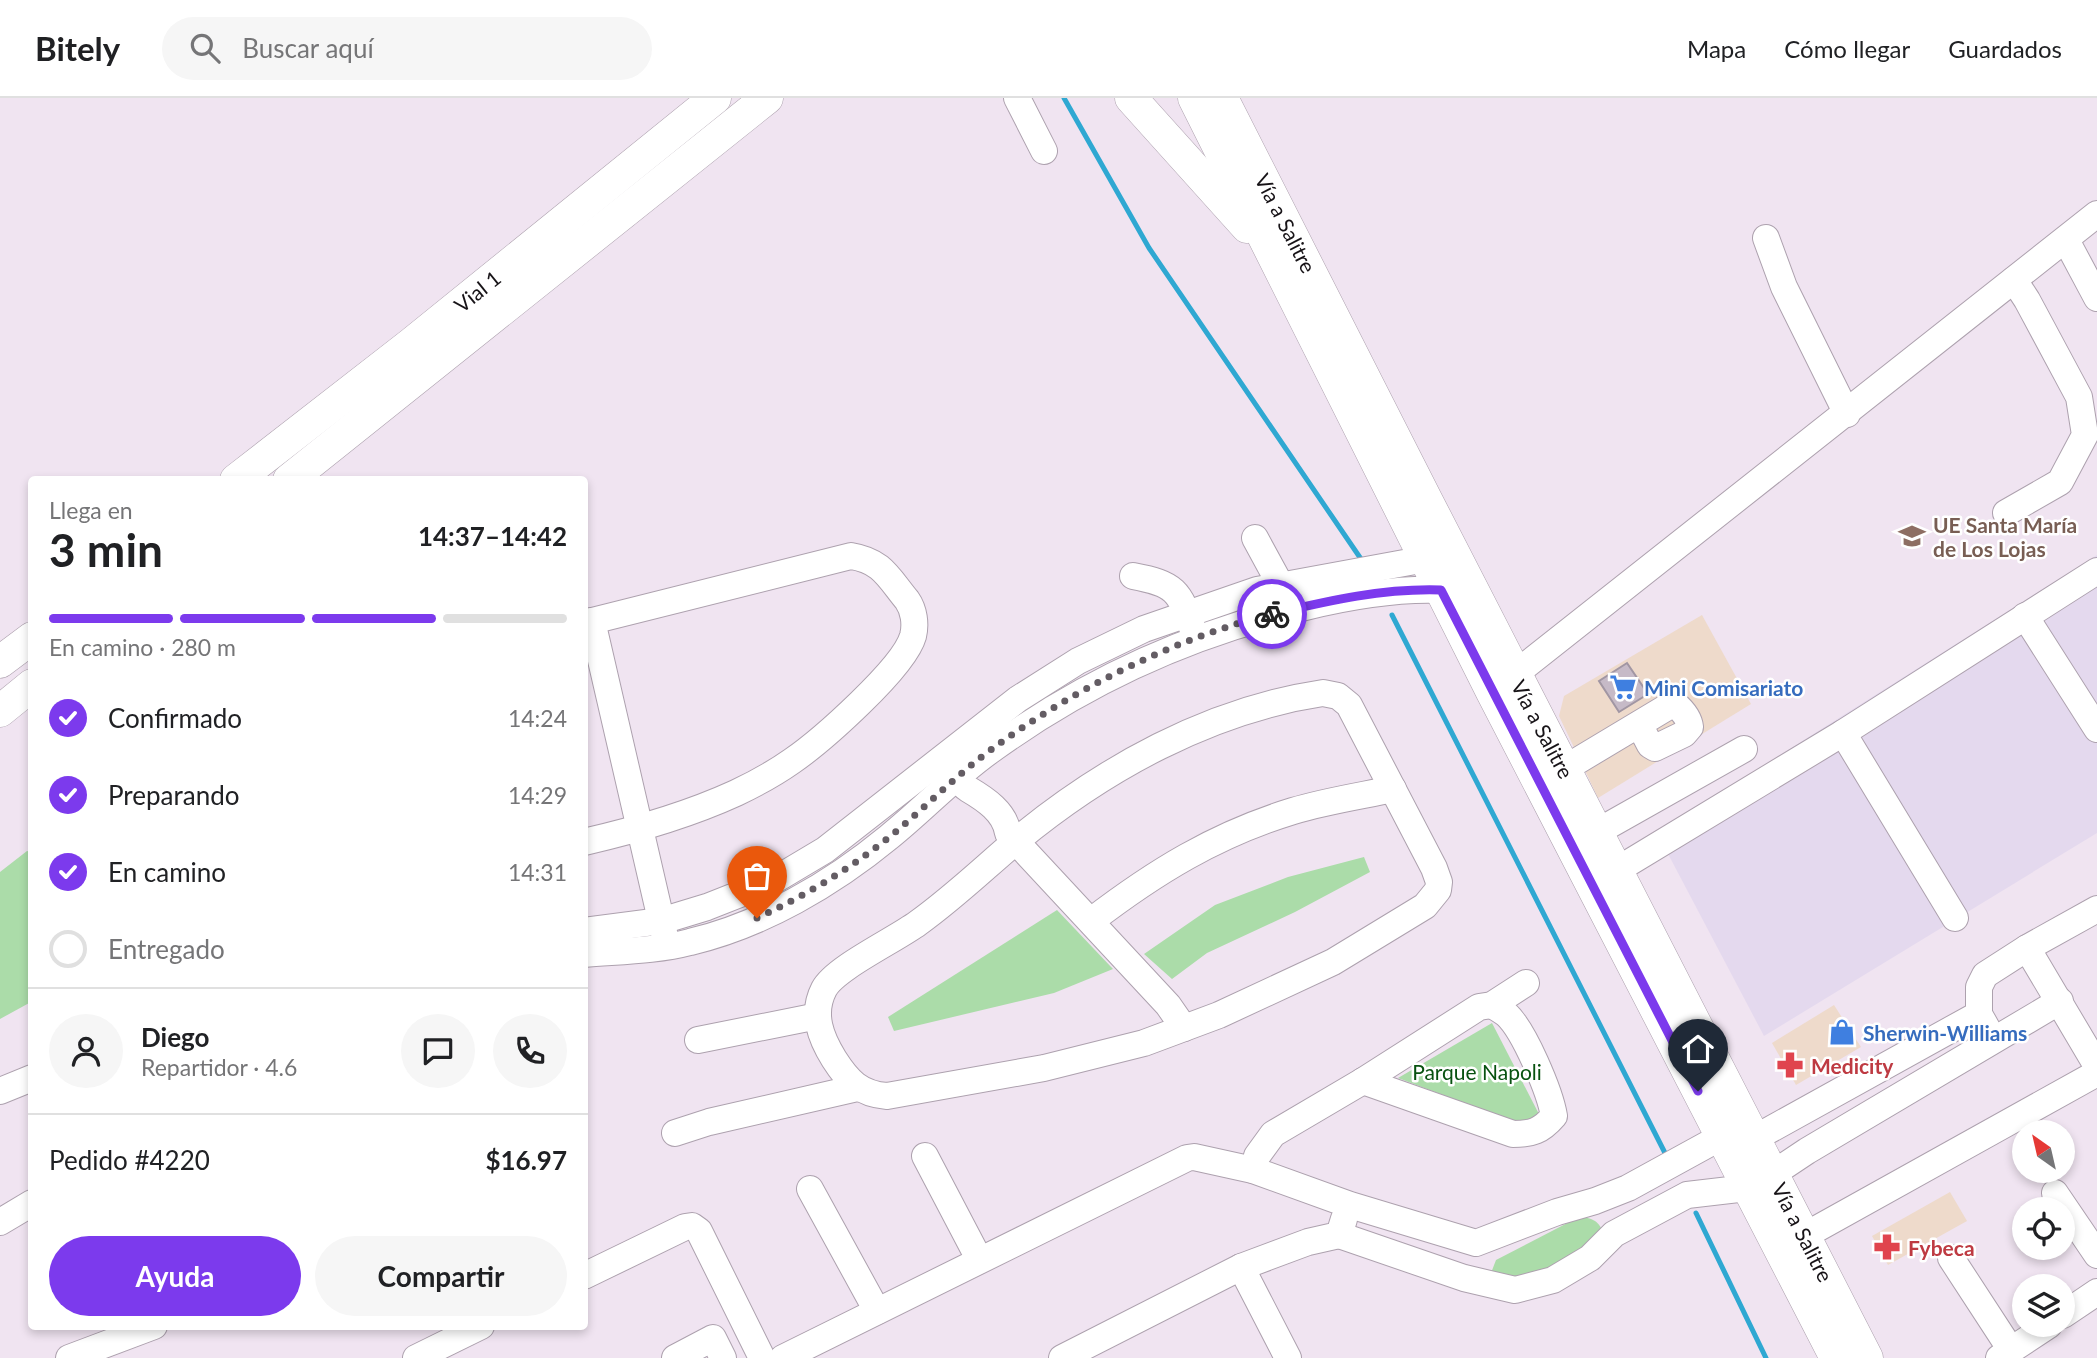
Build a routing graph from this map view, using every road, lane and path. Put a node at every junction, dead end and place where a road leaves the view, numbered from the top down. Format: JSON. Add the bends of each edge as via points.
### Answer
{"nodes":[{"id":1,"x":715,"y":98,"type":"edge"},
{"id":2,"x":767,"y":98,"type":"edge"},
{"id":3,"x":1017,"y":98,"type":"edge"},
{"id":4,"x":1131,"y":98,"type":"edge"},
{"id":5,"x":1194,"y":98,"type":"edge"},
{"id":6,"x":1222,"y":98,"type":"edge"},
{"id":7,"x":1044,"y":151,"type":"dead end"},
{"id":8,"x":2097,"y":214,"type":"edge"},
{"id":9,"x":1766,"y":238,"type":"dead end"},
{"id":10,"x":2066,"y":240,"type":"junction"},
{"id":11,"x":1277,"y":261,"type":"junction"},
{"id":12,"x":2014,"y":280,"type":"junction"},
{"id":13,"x":2097,"y":298,"type":"edge"},
{"id":14,"x":1847,"y":414,"type":"junction"},
{"id":15,"x":241,"y":476,"type":"edge"},
{"id":16,"x":294,"y":476,"type":"edge"},
{"id":17,"x":2006,"y":513,"type":"dead end"},
{"id":18,"x":1255,"y":538,"type":"dead end"},
{"id":19,"x":1426,"y":559,"type":"junction"},
{"id":20,"x":2097,"y":570,"type":"edge"},
{"id":21,"x":1133,"y":576,"type":"dead end"},
{"id":22,"x":1268,"y":587,"type":"junction"},
{"id":23,"x":1441,"y":590,"type":"junction"},
{"id":24,"x":1188,"y":614,"type":"junction"},
{"id":25,"x":2025,"y":616,"type":"junction"},
{"id":26,"x":1263,"y":617,"type":"junction"},
{"id":27,"x":588,"y":622,"type":"edge"},
{"id":28,"x":1196,"y":639,"type":"junction"},
{"id":29,"x":28,"y":641,"type":"edge"},
{"id":30,"x":0,"y":662,"type":"edge"},
{"id":31,"x":1514,"y":674,"type":"junction"},
{"id":32,"x":28,"y":688,"type":"edge"},
{"id":33,"x":0,"y":711,"type":"edge"},
{"id":34,"x":1639,"y":724,"type":"dead end"},
{"id":35,"x":2097,"y":729,"type":"edge"},
{"id":36,"x":1843,"y":733,"type":"junction"},
{"id":37,"x":1744,"y":749,"type":"dead end"},
{"id":38,"x":1564,"y":769,"type":"junction"},
{"id":39,"x":954,"y":775,"type":"junction"},
{"id":40,"x":1393,"y":789,"type":"junction"},
{"id":41,"x":642,"y":828,"type":"junction"},
{"id":42,"x":1597,"y":832,"type":"junction"},
{"id":43,"x":1012,"y":837,"type":"junction"},
{"id":44,"x":588,"y":841,"type":"edge"},
{"id":45,"x":1617,"y":870,"type":"junction"},
{"id":46,"x":2097,"y":909,"type":"edge"},
{"id":47,"x":1955,"y":918,"type":"dead end"},
{"id":48,"x":1091,"y":921,"type":"junction"},
{"id":49,"x":588,"y":931,"type":"edge"},
{"id":50,"x":664,"y":933,"type":"junction"},
{"id":51,"x":2027,"y":948,"type":"junction"},
{"id":52,"x":588,"y":953,"type":"edge"},
{"id":53,"x":1526,"y":983,"type":"dead end"},
{"id":54,"x":2060,"y":1001,"type":"junction"},
{"id":55,"x":1492,"y":1005,"type":"junction"},
{"id":56,"x":1979,"y":1014,"type":"junction"},
{"id":57,"x":818,"y":1016,"type":"junction"},
{"id":58,"x":1184,"y":1028,"type":"junction"},
{"id":59,"x":698,"y":1040,"type":"dead end"},
{"id":60,"x":1994,"y":1041,"type":"junction"},
{"id":61,"x":2093,"y":1049,"type":"edge"},
{"id":62,"x":1914,"y":1051,"type":"junction"},
{"id":63,"x":2097,"y":1073,"type":"edge"},
{"id":64,"x":1931,"y":1078,"type":"junction"},
{"id":65,"x":28,"y":1080,"type":"edge"},
{"id":66,"x":1363,"y":1081,"type":"junction"},
{"id":67,"x":1852,"y":1085,"type":"junction"},
{"id":68,"x":857,"y":1088,"type":"junction"},
{"id":69,"x":0,"y":1091,"type":"edge"},
{"id":70,"x":1870,"y":1114,"type":"junction"},
{"id":71,"x":675,"y":1133,"type":"dead end"},
{"id":72,"x":1721,"y":1137,"type":"junction"},
{"id":73,"x":1755,"y":1138,"type":"junction"},
{"id":74,"x":925,"y":1156,"type":"dead end"},
{"id":75,"x":1671,"y":1164,"type":"junction"},
{"id":76,"x":1253,"y":1170,"type":"junction"},
{"id":77,"x":1644,"y":1179,"type":"junction"},
{"id":78,"x":1760,"y":1181,"type":"junction"},
{"id":79,"x":810,"y":1189,"type":"dead end"},
{"id":80,"x":2055,"y":1193,"type":"dead end"},
{"id":81,"x":1687,"y":1195,"type":"junction"},
{"id":82,"x":1595,"y":1201,"type":"junction"},
{"id":83,"x":28,"y":1205,"type":"edge"},
{"id":84,"x":1350,"y":1205,"type":"junction"},
{"id":85,"x":1660,"y":1208,"type":"junction"},
{"id":86,"x":0,"y":1222,"type":"edge"},
{"id":87,"x":1614,"y":1234,"type":"junction"},
{"id":88,"x":1339,"y":1235,"type":"junction"},
{"id":89,"x":1804,"y":1237,"type":"junction"},
{"id":90,"x":1476,"y":1243,"type":"junction"},
{"id":91,"x":2097,"y":1255,"type":"edge"},
{"id":92,"x":1951,"y":1258,"type":"dead end"},
{"id":93,"x":979,"y":1259,"type":"junction"},
{"id":94,"x":1241,"y":1267,"type":"junction"},
{"id":95,"x":588,"y":1274,"type":"edge"},
{"id":96,"x":1464,"y":1278,"type":"junction"},
{"id":97,"x":2097,"y":1292,"type":"edge"},
{"id":98,"x":2075,"y":1307,"type":"edge"},
{"id":99,"x":877,"y":1311,"type":"junction"},
{"id":100,"x":744,"y":1323,"type":"junction"},
{"id":101,"x":143,"y":1330,"type":"edge"},
{"id":102,"x":473,"y":1330,"type":"edge"},
{"id":103,"x":2031,"y":1337,"type":"edge"},
{"id":104,"x":718,"y":1348,"type":"edge"},
{"id":105,"x":2005,"y":1354,"type":"edge"},
{"id":106,"x":69,"y":1358,"type":"edge"},
{"id":107,"x":416,"y":1358,"type":"edge"},
{"id":108,"x":675,"y":1358,"type":"edge"},
{"id":109,"x":762,"y":1358,"type":"edge"},
{"id":110,"x":782,"y":1358,"type":"edge"},
{"id":111,"x":1062,"y":1358,"type":"edge"},
{"id":112,"x":1287,"y":1358,"type":"edge"},
{"id":113,"x":1836,"y":1358,"type":"edge"},
{"id":114,"x":1867,"y":1358,"type":"edge"}],
"edges":[{"from":1,"to":15,"type":"main road","name":"Vial 1"},
{"from":2,"to":16,"type":"main road"},
{"from":3,"to":7,"type":"street"},
{"from":4,"to":11,"type":"main road"},
{"from":5,"to":11,"type":"main road","name":"Vía a Salitre"},
{"from":6,"to":31,"type":"main road","name":"Vía a Salitre"},
{"from":8,"to":10,"type":"street"},
{"from":9,"to":14,"type":"street","via":[[1784,287]]},
{"from":10,"to":12,"type":"street"},
{"from":10,"to":13,"type":"street"},
{"from":11,"to":19,"type":"main road","name":"Vía a Salitre"},
{"from":12,"to":14,"type":"street"},
{"from":12,"to":17,"type":"street","via":[[2079,397],[2085,435],[2060,482]]},
{"from":14,"to":31,"type":"street"},
{"from":18,"to":22,"type":"street"},
{"from":19,"to":22,"type":"street"},
{"from":19,"to":23,"type":"main road","name":"Vía a Salitre"},
{"from":20,"to":25,"type":"street"},
{"from":21,"to":24,"type":"street","via":[[1162,581]]},
{"from":22,"to":24,"type":"street"},
{"from":22,"to":26,"type":"street"},
{"from":23,"to":26,"type":"street","via":[[1374,593]]},
{"from":23,"to":72,"type":"main road","name":"Vía a Salitre"},
{"from":24,"to":28,"type":"street"},
{"from":24,"to":39,"type":"street","via":[[1078,661],[1018,699]]},
{"from":25,"to":35,"type":"street"},
{"from":25,"to":36,"type":"street"},
{"from":26,"to":28,"type":"street"},
{"from":27,"to":41,"type":"street"},
{"from":27,"to":41,"type":"street","via":[[851,556],[868,558],[880,567],[910,605],[915,621],[907,649],[887,674],[840,723],[791,762],[736,793]]},
{"from":28,"to":39,"type":"street","via":[[1060,704]]},
{"from":29,"to":30,"type":"main road"},
{"from":31,"to":38,"type":"main road","name":"Vía a Salitre"},
{"from":32,"to":33,"type":"main road"},
{"from":34,"to":38,"type":"street"},
{"from":36,"to":45,"type":"street"},
{"from":36,"to":47,"type":"street"},
{"from":37,"to":42,"type":"street"},
{"from":38,"to":42,"type":"main road","name":"Vía a Salitre"},
{"from":39,"to":43,"type":"street","via":[[994,829]]},
{"from":39,"to":50,"type":"street","via":[[892,800],[825,850],[773,881],[707,907]]},
{"from":40,"to":43,"type":"street","via":[[1349,705],[1323,692],[1233,716],[1150,751]]},
{"from":40,"to":48,"type":"street","via":[[1296,810],[1224,837],[1157,873]]},
{"from":40,"to":58,"type":"street","via":[[1437,875],[1438,890],[1431,902],[1333,962]]},
{"from":41,"to":44,"type":"street"},
{"from":41,"to":50,"type":"street"},
{"from":42,"to":45,"type":"main road","name":"Vía a Salitre"},
{"from":43,"to":48,"type":"street"},
{"from":43,"to":57,"type":"street","via":[[970,883],[918,924],[835,975],[820,998]]},
{"from":45,"to":73,"type":"main road","name":"Vía a Salitre"},
{"from":46,"to":51,"type":"street"},
{"from":48,"to":58,"type":"street"},
{"from":49,"to":50,"type":"street"},
{"from":50,"to":52,"type":"street"},
{"from":51,"to":54,"type":"street"},
{"from":51,"to":56,"type":"street","via":[[1984,975]]},
{"from":53,"to":55,"type":"street"},
{"from":54,"to":60,"type":"street"},
{"from":54,"to":61,"type":"street"},
{"from":55,"to":66,"type":"street","via":[[1479,1007]]},
{"from":55,"to":66,"type":"street","via":[[1508,1015],[1523,1038],[1551,1101],[1554,1116],[1533,1134],[1513,1134]]},
{"from":56,"to":60,"type":"street"},
{"from":56,"to":62,"type":"street"},
{"from":57,"to":59,"type":"street"},
{"from":57,"to":68,"type":"street","via":[[824,1042]]},
{"from":58,"to":68,"type":"street","via":[[1044,1068],[957,1084],[887,1096]]},
{"from":60,"to":64,"type":"street"},
{"from":62,"to":64,"type":"street"},
{"from":62,"to":67,"type":"street"},
{"from":63,"to":89,"type":"street"},
{"from":64,"to":70,"type":"street"},
{"from":65,"to":69,"type":"street"},
{"from":66,"to":76,"type":"street","via":[[1273,1134]]},
{"from":67,"to":70,"type":"street"},
{"from":67,"to":73,"type":"street"},
{"from":68,"to":71,"type":"street"},
{"from":70,"to":78,"type":"street"},
{"from":72,"to":75,"type":"street"},
{"from":72,"to":78,"type":"main road","name":"Vía a Salitre"},
{"from":73,"to":78,"type":"main road","name":"Vía a Salitre"},
{"from":74,"to":93,"type":"street"},
{"from":75,"to":77,"type":"street"},
{"from":75,"to":81,"type":"street"},
{"from":76,"to":84,"type":"street"},
{"from":76,"to":93,"type":"street","via":[[1187,1158]]},
{"from":77,"to":82,"type":"street"},
{"from":77,"to":85,"type":"street"},
{"from":78,"to":81,"type":"street"},
{"from":78,"to":89,"type":"main road","name":"Vía a Salitre"},
{"from":78,"to":113,"type":"main road","name":"Vía a Salitre"},
{"from":79,"to":99,"type":"street"},
{"from":80,"to":91,"type":"street"},
{"from":81,"to":85,"type":"street"},
{"from":82,"to":87,"type":"street"},
{"from":82,"to":90,"type":"street"},
{"from":83,"to":86,"type":"street"},
{"from":84,"to":88,"type":"street"},
{"from":84,"to":90,"type":"street"},
{"from":85,"to":87,"type":"street"},
{"from":87,"to":96,"type":"street","via":[[1590,1258],[1553,1280],[1515,1290]]},
{"from":88,"to":94,"type":"street"},
{"from":88,"to":96,"type":"street"},
{"from":89,"to":114,"type":"main road","name":"Vía a Salitre"},
{"from":90,"to":96,"type":"street"},
{"from":92,"to":105,"type":"street"},
{"from":93,"to":99,"type":"street"},
{"from":94,"to":111,"type":"street"},
{"from":94,"to":112,"type":"street"},
{"from":95,"to":100,"type":"street","via":[[692,1226],[699,1231]]},
{"from":97,"to":98,"type":"street"},
{"from":99,"to":110,"type":"street"},
{"from":100,"to":104,"type":"street"},
{"from":100,"to":109,"type":"street"},
{"from":101,"to":106,"type":"street"},
{"from":102,"to":107,"type":"street"},
{"from":103,"to":105,"type":"street"},
{"from":104,"to":108,"type":"street"}]}
